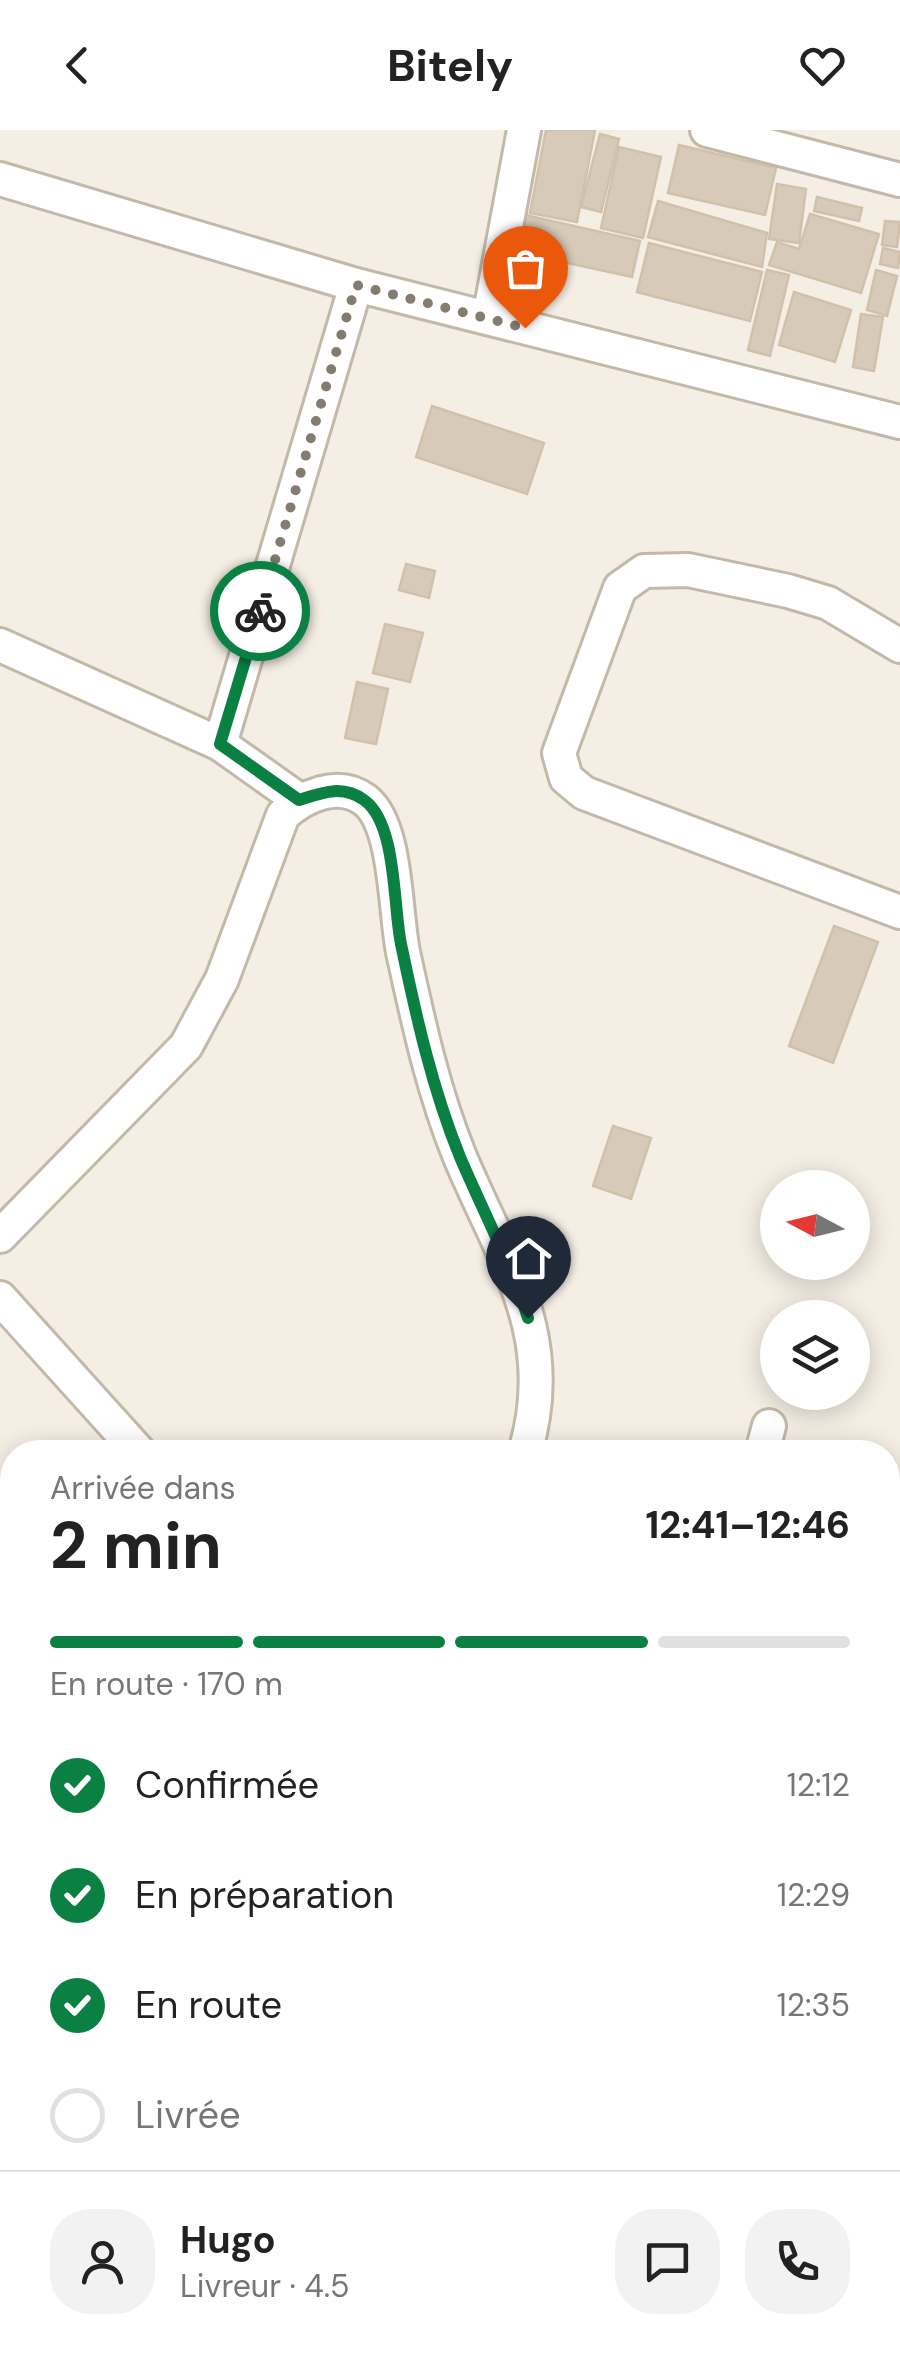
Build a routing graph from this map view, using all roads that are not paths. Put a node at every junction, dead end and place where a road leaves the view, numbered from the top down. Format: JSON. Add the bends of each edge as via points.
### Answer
{"nodes":[{"id":1,"x":524,"y":130,"type":"edge"},
{"id":2,"x":707,"y":130,"type":"edge"},
{"id":3,"x":0,"y":179,"type":"edge"},
{"id":4,"x":900,"y":180,"type":"edge"},
{"id":5,"x":356,"y":285,"type":"junction"},
{"id":6,"x":488,"y":318,"type":"junction"},
{"id":7,"x":900,"y":422,"type":"edge"},
{"id":8,"x":0,"y":645,"type":"edge"},
{"id":9,"x":900,"y":646,"type":"edge"},
{"id":10,"x":220,"y":744,"type":"junction"},
{"id":11,"x":299,"y":800,"type":"junction"},
{"id":12,"x":900,"y":912,"type":"edge"},
{"id":13,"x":0,"y":1236,"type":"edge"},
{"id":14,"x":0,"y":1298,"type":"edge"},
{"id":15,"x":128,"y":1440,"type":"edge"},
{"id":16,"x":528,"y":1440,"type":"edge"}],
"edges":[{"from":1,"to":6,"type":"street"},
{"from":2,"to":4,"type":"street"},
{"from":3,"to":5,"type":"street"},
{"from":5,"to":6,"type":"street"},
{"from":5,"to":10,"type":"street"},
{"from":6,"to":7,"type":"street"},
{"from":8,"to":10,"type":"street"},
{"from":9,"to":12,"type":"street","via":[[828,602],[688,570],[644,570],[620,588],[559,753],[566,778],[584,794]]},
{"from":10,"to":11,"type":"street"},
{"from":11,"to":13,"type":"street","via":[[283,815],[222,979],[186,1046]]},
{"from":11,"to":16,"type":"street","via":[[334,789],[365,800],[387,834],[396,918],[422,1040],[460,1156],[510,1262],[537,1347]]},
{"from":14,"to":15,"type":"street"}]}
